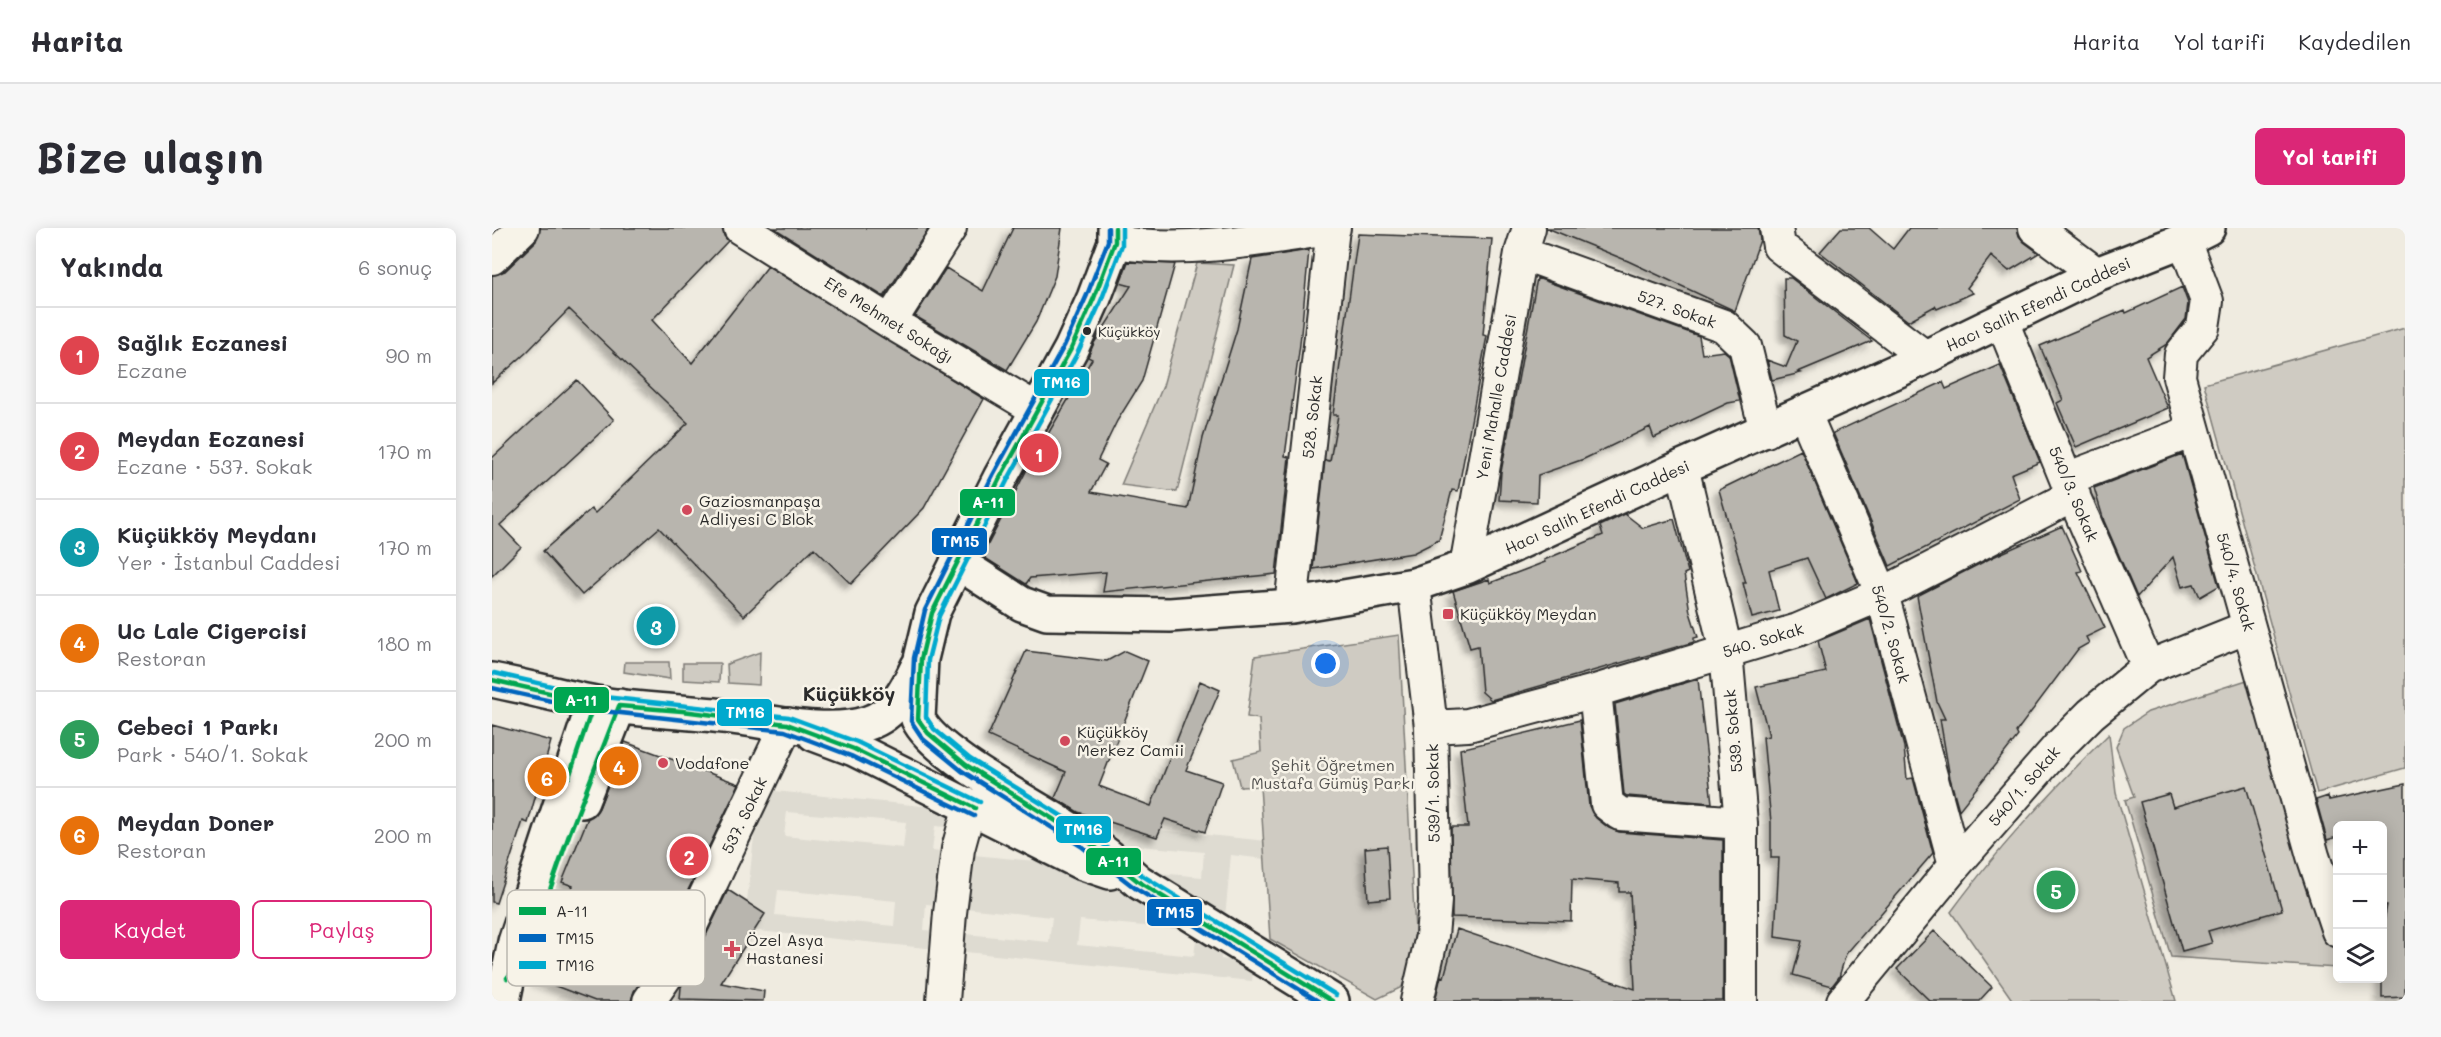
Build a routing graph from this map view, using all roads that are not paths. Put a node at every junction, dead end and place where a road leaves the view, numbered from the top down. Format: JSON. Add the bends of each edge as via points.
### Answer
{"nodes":[{"id":1,"x":523,"y":228,"type":"edge"},
{"id":2,"x":740,"y":228,"type":"edge"},
{"id":3,"x":950,"y":228,"type":"edge"},
{"id":4,"x":1334,"y":228,"type":"edge"},
{"id":5,"x":1776,"y":228,"type":"edge"},
{"id":6,"x":2035,"y":228,"type":"edge"},
{"id":7,"x":2196,"y":234,"type":"edge"},
{"id":8,"x":1115,"y":235,"type":"edge"},
{"id":9,"x":1520,"y":236,"type":"edge"},
{"id":10,"x":492,"y":258,"type":"edge"},
{"id":11,"x":2097,"y":274,"type":"junction"},
{"id":12,"x":2002,"y":321,"type":"junction"},
{"id":13,"x":890,"y":322,"type":"junction"},
{"id":14,"x":1925,"y":357,"type":"junction"},
{"id":15,"x":1038,"y":410,"type":"junction"},
{"id":16,"x":1804,"y":412,"type":"junction"},
{"id":17,"x":1766,"y":431,"type":"junction"},
{"id":18,"x":2193,"y":431,"type":"junction"},
{"id":19,"x":1682,"y":467,"type":"junction"},
{"id":20,"x":2070,"y":487,"type":"junction"},
{"id":21,"x":957,"y":562,"type":"junction"},
{"id":22,"x":1466,"y":567,"type":"junction"},
{"id":23,"x":1414,"y":585,"type":"junction"},
{"id":24,"x":1882,"y":594,"type":"junction"},
{"id":25,"x":1290,"y":606,"type":"junction"},
{"id":26,"x":2248,"y":627,"type":"junction"},
{"id":27,"x":1726,"y":651,"type":"junction"},
{"id":28,"x":921,"y":659,"type":"junction"},
{"id":29,"x":2148,"y":667,"type":"junction"},
{"id":30,"x":492,"y":680,"type":"edge"},
{"id":31,"x":1595,"y":691,"type":"junction"},
{"id":32,"x":607,"y":705,"type":"junction"},
{"id":33,"x":787,"y":724,"type":"junction"},
{"id":34,"x":1431,"y":727,"type":"junction"},
{"id":35,"x":1004,"y":789,"type":"junction"},
{"id":36,"x":970,"y":806,"type":"junction"},
{"id":37,"x":1741,"y":823,"type":"junction"},
{"id":38,"x":1955,"y":865,"type":"junction"},
{"id":39,"x":1139,"y":882,"type":"junction"},
{"id":40,"x":535,"y":890,"type":"edge"},
{"id":41,"x":705,"y":896,"type":"edge"},
{"id":42,"x":2336,"y":929,"type":"edge"},
{"id":43,"x":659,"y":986,"type":"edge"},
{"id":44,"x":649,"y":1001,"type":"edge"},
{"id":45,"x":943,"y":1001,"type":"edge"},
{"id":46,"x":1332,"y":1001,"type":"edge"},
{"id":47,"x":1417,"y":1001,"type":"edge"},
{"id":48,"x":1741,"y":1001,"type":"edge"},
{"id":49,"x":1843,"y":1001,"type":"edge"}],
"edges":[{"from":1,"to":10,"type":"street"},
{"from":2,"to":13,"type":"street","name":"Efe Mehmet Sokağı"},
{"from":3,"to":13,"type":"street"},
{"from":4,"to":8,"type":"street","via":[[1209,246],[1140,246]]},
{"from":4,"to":25,"type":"street","name":"528. Sokak"},
{"from":5,"to":14,"type":"street","via":[[1779,246]]},
{"from":6,"to":11,"type":"street"},
{"from":7,"to":11,"type":"main road","name":"Hacı Salih Efendi Caddesi"},
{"from":7,"to":18,"type":"street","name":"540/4. Sokak","via":[[2207,301],[2203,327],[2181,354],[2179,377]]},
{"from":8,"to":15,"type":"main road","via":[[1076,339]]},
{"from":9,"to":17,"type":"street","name":"527. Sokak","via":[[1724,326],[1745,346]]},
{"from":9,"to":22,"type":"street","name":"Yeni Mahalle Caddesi"},
{"from":11,"to":12,"type":"main road","name":"Hacı Salih Efendi Caddesi"},
{"from":12,"to":14,"type":"main road","name":"Hacı Salih Efendi Caddesi"},
{"from":12,"to":20,"type":"street","name":"540/3. Sokak"},
{"from":13,"to":15,"type":"street","name":"Efe Mehmet Sokağı"},
{"from":14,"to":16,"type":"main road","name":"Hacı Salih Efendi Caddesi"},
{"from":15,"to":21,"type":"main road"},
{"from":16,"to":17,"type":"main road","name":"Hacı Salih Efendi Caddesi"},
{"from":16,"to":24,"type":"street","name":"540/2. Sokak"},
{"from":17,"to":19,"type":"main road","name":"Hacı Salih Efendi Caddesi"},
{"from":18,"to":20,"type":"street","name":"540. Sokak"},
{"from":18,"to":26,"type":"street","name":"540/4. Sokak"},
{"from":19,"to":22,"type":"main road","name":"Hacı Salih Efendi Caddesi"},
{"from":19,"to":27,"type":"street","name":"539. Sokak"},
{"from":20,"to":24,"type":"street","name":"540. Sokak"},
{"from":20,"to":29,"type":"street","name":"540/3. Sokak"},
{"from":21,"to":25,"type":"main road","name":"Hacı Salih Efendi Caddesi","via":[[1022,604],[1047,613],[1170,615]]},
{"from":21,"to":28,"type":"main road","via":[[932,613]]},
{"from":22,"to":23,"type":"main road","name":"Hacı Salih Efendi Caddesi"},
{"from":23,"to":25,"type":"main road","name":"Hacı Salih Efendi Caddesi"},
{"from":23,"to":34,"type":"street","name":"539/1. Sokak"},
{"from":24,"to":27,"type":"street","name":"540. Sokak","via":[[1798,630]]},
{"from":24,"to":38,"type":"street","name":"540/2. Sokak"},
{"from":26,"to":29,"type":"street","name":"540/1. Sokak"},
{"from":26,"to":42,"type":"street","name":"540/4. Sokak"},
{"from":27,"to":31,"type":"street","name":"540. Sokak"},
{"from":27,"to":37,"type":"street","name":"539. Sokak"},
{"from":28,"to":33,"type":"main road","via":[[890,711],[870,723],[850,728]]},
{"from":28,"to":35,"type":"main road","via":[[918,719],[922,728]]},
{"from":29,"to":38,"type":"street","name":"540/1. Sokak","via":[[2059,746]]},
{"from":30,"to":32,"type":"main road"},
{"from":31,"to":34,"type":"street","name":"540. Sokak","via":[[1468,725]]},
{"from":31,"to":37,"type":"street","via":[[1607,804],[1620,814]]},
{"from":32,"to":33,"type":"main road"},
{"from":32,"to":40,"type":"main road"},
{"from":33,"to":36,"type":"main road","via":[[854,749]]},
{"from":33,"to":41,"type":"street","name":"537. Sokak"},
{"from":34,"to":47,"type":"street","name":"539/1. Sokak","via":[[1435,901],[1432,936]]},
{"from":35,"to":36,"type":"main road","via":[[983,790]]},
{"from":35,"to":39,"type":"main road","via":[[1076,833]]},
{"from":36,"to":39,"type":"main road","via":[[1080,862]]},
{"from":36,"to":45,"type":"street","via":[[957,859]]},
{"from":37,"to":48,"type":"street","name":"539. Sokak"},
{"from":38,"to":49,"type":"street","name":"540/1. Sokak"},
{"from":39,"to":46,"type":"main road"},
{"from":43,"to":44,"type":"street","name":"537. Sokak"}]}
